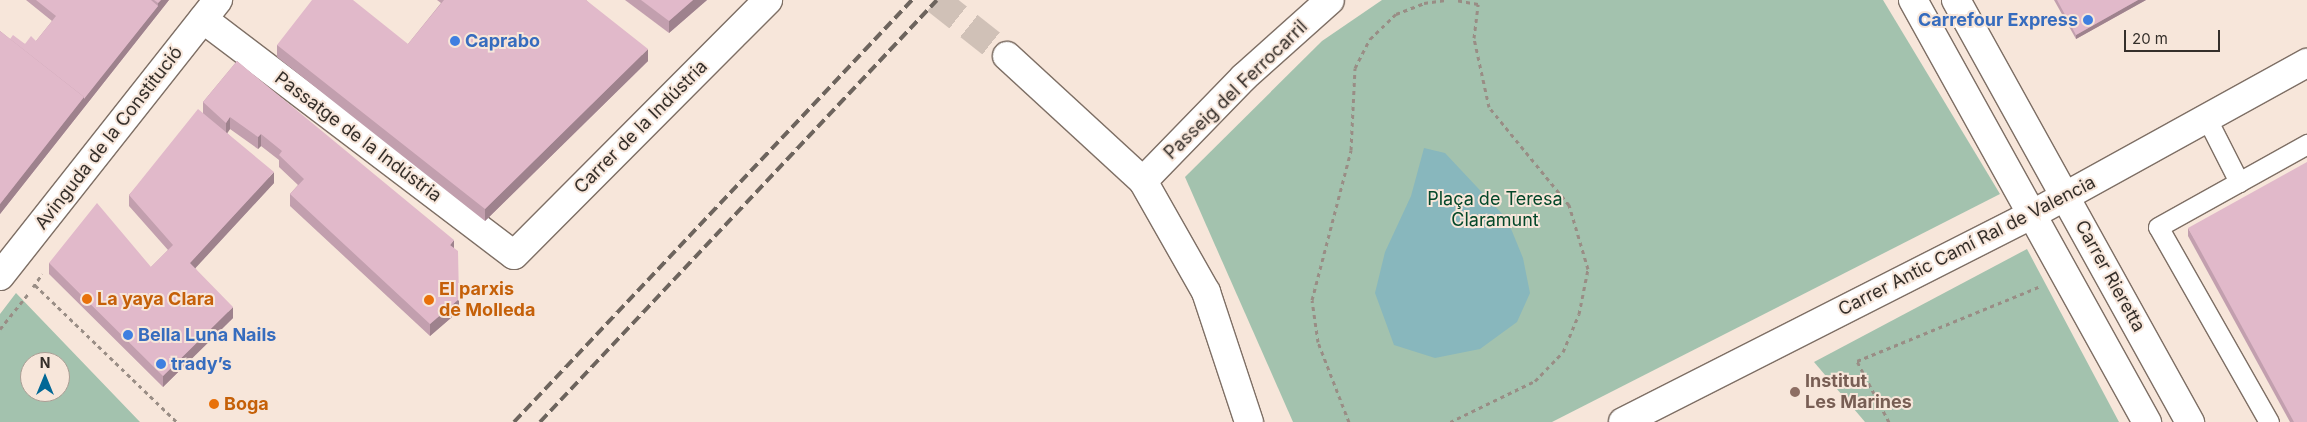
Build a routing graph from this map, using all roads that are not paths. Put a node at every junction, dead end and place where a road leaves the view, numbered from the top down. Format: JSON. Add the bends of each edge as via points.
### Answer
{"nodes":[{"id":1,"x":768,"y":0,"type":"edge"},
{"id":2,"x":1330,"y":0,"type":"edge"},
{"id":3,"x":1913,"y":0,"type":"edge"},
{"id":4,"x":1956,"y":0,"type":"edge"},
{"id":5,"x":210,"y":9,"type":"edge"},
{"id":6,"x":1007,"y":56,"type":"tunnel mouth"},
{"id":7,"x":2307,"y":63,"type":"edge"},
{"id":8,"x":2207,"y":119,"type":"junction"},
{"id":9,"x":2307,"y":144,"type":"edge"},
{"id":10,"x":1143,"y":181,"type":"junction"},
{"id":11,"x":2240,"y":182,"type":"junction"},
{"id":12,"x":2066,"y":194,"type":"junction"},
{"id":13,"x":2033,"y":214,"type":"junction"},
{"id":14,"x":514,"y":255,"type":"joint"},
{"id":15,"x":6,"y":269,"type":"edge"},
{"id":16,"x":1250,"y":422,"type":"edge"},
{"id":17,"x":1623,"y":422,"type":"edge"},
{"id":18,"x":2147,"y":422,"type":"edge"},
{"id":19,"x":2190,"y":422,"type":"edge"},
{"id":20,"x":2269,"y":422,"type":"edge"}],
"edges":[{"from":1,"to":14,"type":"street","name":"Carrer de la Indústria"},
{"from":2,"to":10,"type":"street","name":"Passeig del Ferrocarril","via":[[1244,77]]},
{"from":3,"to":13,"type":"street"},
{"from":4,"to":12,"type":"street","name":"Carrer Rieretta"},
{"from":5,"to":14,"type":"street","name":"Passatge de la Indústria"},
{"from":5,"to":15,"type":"street","name":"Avinguda de la Constitució"},
{"from":6,"to":10,"type":"street"},
{"from":7,"to":8,"type":"street","name":"Carrer Antic Camí Ral de Valencia"},
{"from":8,"to":11,"type":"lane"},
{"from":8,"to":12,"type":"street","name":"Carrer Antic Camí Ral de Valencia"},
{"from":9,"to":11,"type":"lane"},
{"from":10,"to":16,"type":"street","via":[[1206,292]]},
{"from":11,"to":20,"type":"lane","via":[[2158,227]]},
{"from":12,"to":13,"type":"street","name":"Carrer Antic Camí Ral de Valencia"},
{"from":12,"to":19,"type":"street","name":"Carrer Rieretta"},
{"from":13,"to":17,"type":"street","name":"Carrer Antic Camí Ral de Valencia"},
{"from":13,"to":18,"type":"street"}]}
